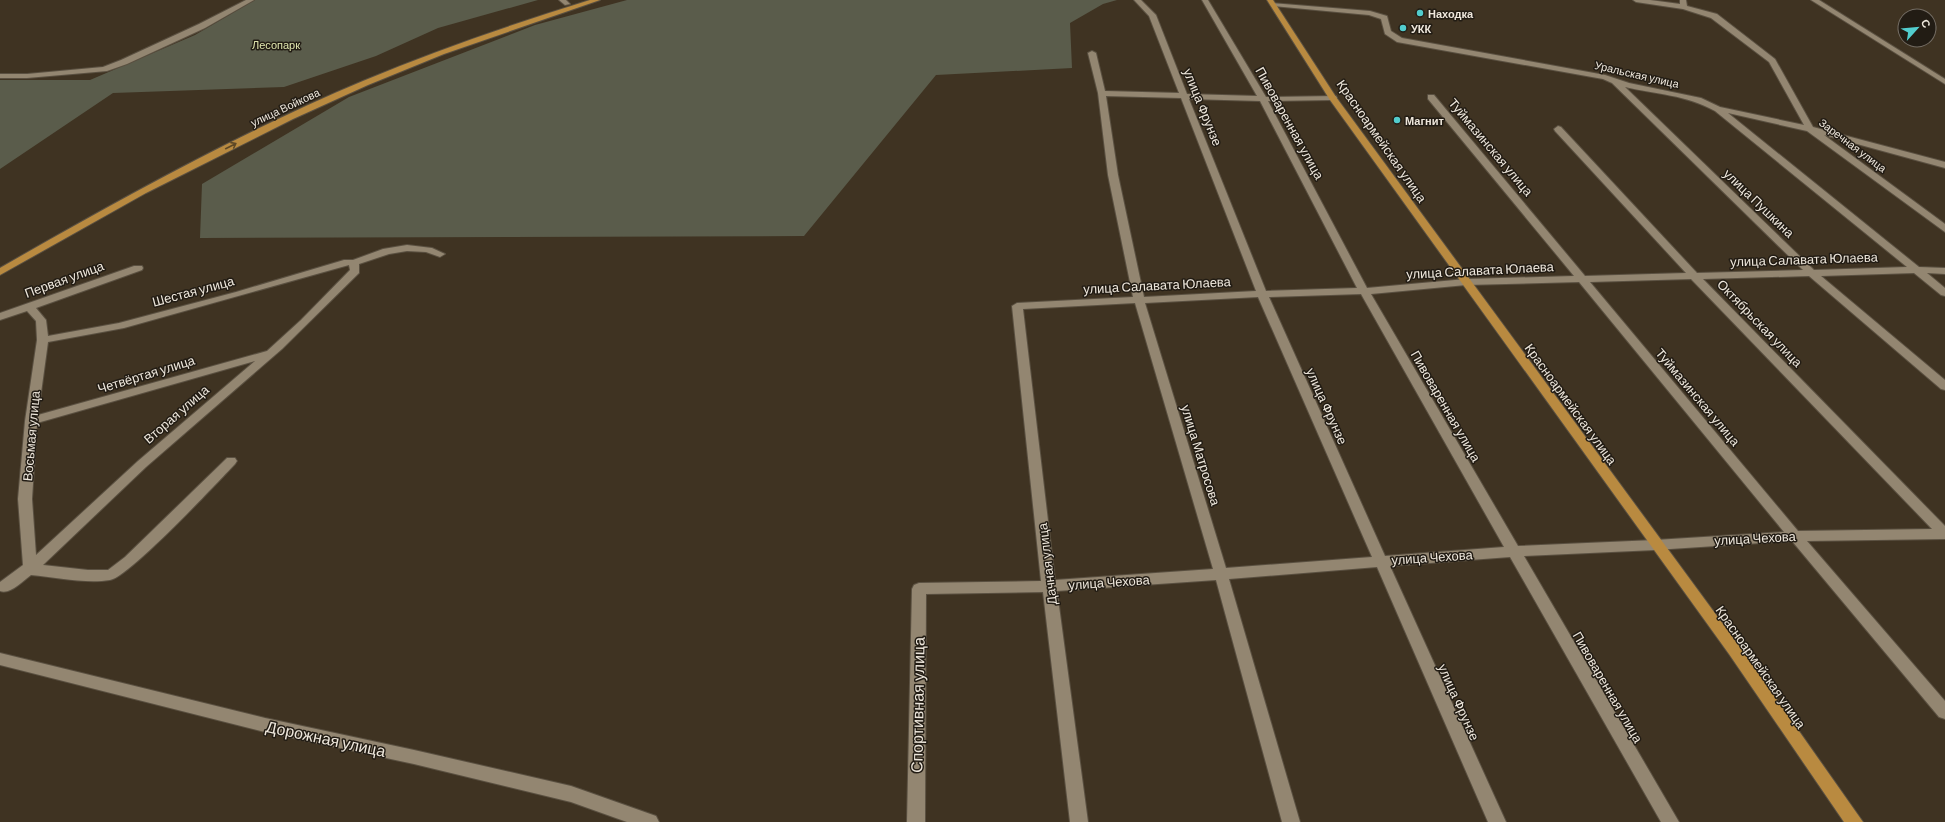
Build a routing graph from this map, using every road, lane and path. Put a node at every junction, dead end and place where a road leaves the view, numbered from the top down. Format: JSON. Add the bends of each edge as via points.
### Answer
{"nodes":[{"id":1,"x":251,"y":0,"type":"edge"},
{"id":2,"x":582,"y":0,"type":"edge"},
{"id":3,"x":597,"y":0,"type":"edge"},
{"id":4,"x":1137,"y":0,"type":"edge"},
{"id":5,"x":1205,"y":0,"type":"edge"},
{"id":6,"x":1636,"y":0,"type":"edge"},
{"id":7,"x":1814,"y":0,"type":"edge"},
{"id":8,"x":564,"y":2,"type":"edge"},
{"id":9,"x":1271,"y":2,"type":"edge"},
{"id":10,"x":1684,"y":4,"type":"edge"},
{"id":11,"x":1092,"y":53,"type":"dead end"},
{"id":12,"x":0,"y":76,"type":"edge"},
{"id":13,"x":1942,"y":76,"type":"edge"},
{"id":14,"x":1614,"y":82,"type":"junction"},
{"id":15,"x":1945,"y":82,"type":"edge"},
{"id":16,"x":1102,"y":93,"type":"junction"},
{"id":17,"x":1184,"y":96,"type":"junction"},
{"id":18,"x":1431,"y":97,"type":"dead end"},
{"id":19,"x":1333,"y":98,"type":"junction"},
{"id":20,"x":1263,"y":99,"type":"junction"},
{"id":21,"x":1718,"y":108,"type":"junction"},
{"id":22,"x":1558,"y":129,"type":"dead end"},
{"id":23,"x":1810,"y":129,"type":"junction"},
{"id":24,"x":1945,"y":164,"type":"edge"},
{"id":25,"x":1945,"y":229,"type":"edge"},
{"id":26,"x":440,"y":254,"type":"dead end"},
{"id":27,"x":351,"y":263,"type":"junction"},
{"id":28,"x":0,"y":266,"type":"edge"},
{"id":29,"x":138,"y":268,"type":"dead end"},
{"id":30,"x":1915,"y":270,"type":"junction"},
{"id":31,"x":1945,"y":271,"type":"edge"},
{"id":32,"x":0,"y":272,"type":"edge"},
{"id":33,"x":1813,"y":274,"type":"junction"},
{"id":34,"x":1694,"y":276,"type":"junction"},
{"id":35,"x":1582,"y":280,"type":"junction"},
{"id":36,"x":1466,"y":282,"type":"junction"},
{"id":37,"x":1364,"y":291,"type":"junction"},
{"id":38,"x":1945,"y":293,"type":"edge"},
{"id":39,"x":1262,"y":294,"type":"junction"},
{"id":40,"x":1139,"y":300,"type":"junction"},
{"id":41,"x":1017,"y":306,"type":"joint"},
{"id":42,"x":29,"y":307,"type":"junction"},
{"id":43,"x":0,"y":317,"type":"edge"},
{"id":44,"x":43,"y":340,"type":"junction"},
{"id":45,"x":269,"y":354,"type":"junction"},
{"id":46,"x":1945,"y":386,"type":"edge"},
{"id":47,"x":30,"y":421,"type":"junction"},
{"id":48,"x":231,"y":461,"type":"dead end"},
{"id":49,"x":1945,"y":534,"type":"edge"},
{"id":50,"x":1795,"y":536,"type":"junction"},
{"id":51,"x":1655,"y":545,"type":"junction"},
{"id":52,"x":1514,"y":551,"type":"junction"},
{"id":53,"x":1380,"y":560,"type":"junction"},
{"id":54,"x":30,"y":569,"type":"junction"},
{"id":55,"x":1221,"y":574,"type":"junction"},
{"id":56,"x":1049,"y":586,"type":"junction"},
{"id":57,"x":4,"y":587,"type":"dead end"},
{"id":58,"x":919,"y":589,"type":"joint"},
{"id":59,"x":0,"y":660,"type":"edge"},
{"id":60,"x":1945,"y":712,"type":"edge"},
{"id":61,"x":650,"y":822,"type":"edge"},
{"id":62,"x":916,"y":822,"type":"edge"},
{"id":63,"x":1078,"y":822,"type":"edge"},
{"id":64,"x":1292,"y":822,"type":"edge"},
{"id":65,"x":1497,"y":822,"type":"edge"},
{"id":66,"x":1670,"y":822,"type":"edge"},
{"id":67,"x":1854,"y":822,"type":"edge"}],
"edges":[{"from":1,"to":12,"type":"street","via":[[174,39],[104,69]]},
{"from":2,"to":8,"type":"main road","name":"улица Войкова"},
{"from":32,"to":3,"type":"main road","name":"улица Войкова","one_way":true,"via":[[75,228],[283,120],[456,46]]},
{"from":4,"to":17,"type":"street","name":"улица Фрунзе","via":[[1152,15]]},
{"from":5,"to":20,"type":"street","name":"Пивоваренная улица"},
{"from":6,"to":10,"type":"street"},
{"from":7,"to":13,"type":"street"},
{"from":8,"to":28,"type":"main road","name":"улица Войкова","via":[[464,38],[350,84],[234,136],[111,202]]},
{"from":9,"to":14,"type":"street","name":"Уральская улица","via":[[1370,13],[1384,18],[1388,32],[1400,40],[1605,78]]},
{"from":9,"to":19,"type":"main road","name":"Красноармейская улица"},
{"from":10,"to":23,"type":"street","name":"Заречная улица","via":[[1714,16],[1772,61]]},
{"from":11,"to":16,"type":"street","name":"улица Матросова"},
{"from":13,"to":15,"type":"street"},
{"from":14,"to":21,"type":"street","name":"Уральская улица","via":[[1695,99]]},
{"from":14,"to":33,"type":"street","name":"улица Пушкина"},
{"from":16,"to":17,"type":"street"},
{"from":16,"to":40,"type":"street","name":"улица Матросова","via":[[1113,175]]},
{"from":17,"to":20,"type":"street"},
{"from":17,"to":39,"type":"street","name":"улица Фрунзе"},
{"from":18,"to":35,"type":"street","name":"Туймазинская улица"},
{"from":19,"to":20,"type":"street"},
{"from":19,"to":36,"type":"main road","name":"Красноармейская улица"},
{"from":20,"to":37,"type":"street","name":"Пивоваренная улица"},
{"from":21,"to":23,"type":"street"},
{"from":21,"to":30,"type":"street","name":"Уральская улица"},
{"from":22,"to":34,"type":"street","name":"Октябрьская улица"},
{"from":23,"to":24,"type":"street"},
{"from":23,"to":25,"type":"street","name":"Заречная улица"},
{"from":26,"to":27,"type":"street","name":"Шестая улица","via":[[427,248],[407,247],[382,251]]},
{"from":27,"to":44,"type":"street","name":"Шестая улица","via":[[120,326]]},
{"from":27,"to":45,"type":"street","name":"Вторая улица","via":[[355,271],[332,296]]},
{"from":29,"to":42,"type":"street","name":"Первая улица"},
{"from":30,"to":31,"type":"street","name":"улица Салавата Юлаева"},
{"from":30,"to":33,"type":"street","name":"улица Салавата Юлаева"},
{"from":30,"to":38,"type":"street","name":"Уральская улица"},
{"from":33,"to":34,"type":"street","name":"улица Салавата Юлаева"},
{"from":33,"to":46,"type":"street","name":"улица Пушкина"},
{"from":34,"to":35,"type":"street","name":"улица Салавата Юлаева"},
{"from":34,"to":49,"type":"street","name":"Октябрьская улица"},
{"from":35,"to":36,"type":"street","name":"улица Салавата Юлаева"},
{"from":35,"to":50,"type":"street","name":"Туймазинская улица"},
{"from":36,"to":37,"type":"street","name":"улица Салавата Юлаева"},
{"from":36,"to":51,"type":"main road","name":"Красноармейская улица"},
{"from":37,"to":39,"type":"street","name":"улица Салавата Юлаева"},
{"from":37,"to":52,"type":"street","name":"Пивоваренная улица"},
{"from":39,"to":40,"type":"street","name":"улица Салавата Юлаева"},
{"from":39,"to":53,"type":"street","name":"улица Фрунзе"},
{"from":40,"to":41,"type":"street","name":"улица Салавата Юлаева"},
{"from":40,"to":55,"type":"street","name":"улица Матросова"},
{"from":41,"to":56,"type":"street","name":"Дачная улица"},
{"from":42,"to":43,"type":"street","name":"Первая улица"},
{"from":42,"to":44,"type":"street","name":"Восьмая улица","via":[[41,320]]},
{"from":44,"to":47,"type":"street","name":"Восьмая улица"},
{"from":45,"to":47,"type":"street","name":"Четвёртая улица"},
{"from":45,"to":54,"type":"street","name":"Вторая улица","via":[[141,465]]},
{"from":47,"to":54,"type":"street","name":"Восьмая улица","via":[[25,499]]},
{"from":48,"to":54,"type":"street","via":[[130,561],[111,575]]},
{"from":49,"to":50,"type":"street","name":"улица Чехова"},
{"from":50,"to":51,"type":"street","name":"улица Чехова"},
{"from":50,"to":60,"type":"street","name":"Туймазинская улица"},
{"from":51,"to":52,"type":"street","name":"улица Чехова"},
{"from":51,"to":67,"type":"main road","name":"Красноармейская улица","via":[[1734,650]]},
{"from":52,"to":53,"type":"street","name":"улица Чехова"},
{"from":52,"to":66,"type":"street","name":"Пивоваренная улица"},
{"from":53,"to":55,"type":"street","name":"улица Чехова"},
{"from":53,"to":65,"type":"street","name":"улица Фрунзе"},
{"from":54,"to":57,"type":"street","name":"Вторая улица"},
{"from":55,"to":56,"type":"street","name":"улица Чехова"},
{"from":55,"to":64,"type":"street","name":"улица Матросова"},
{"from":56,"to":58,"type":"street","name":"улица Чехова"},
{"from":56,"to":63,"type":"street","name":"Дачная улица"},
{"from":58,"to":62,"type":"street","name":"Спортивная улица"},
{"from":59,"to":61,"type":"street","name":"Дорожная улица","via":[[265,725],[571,794]]}]}
